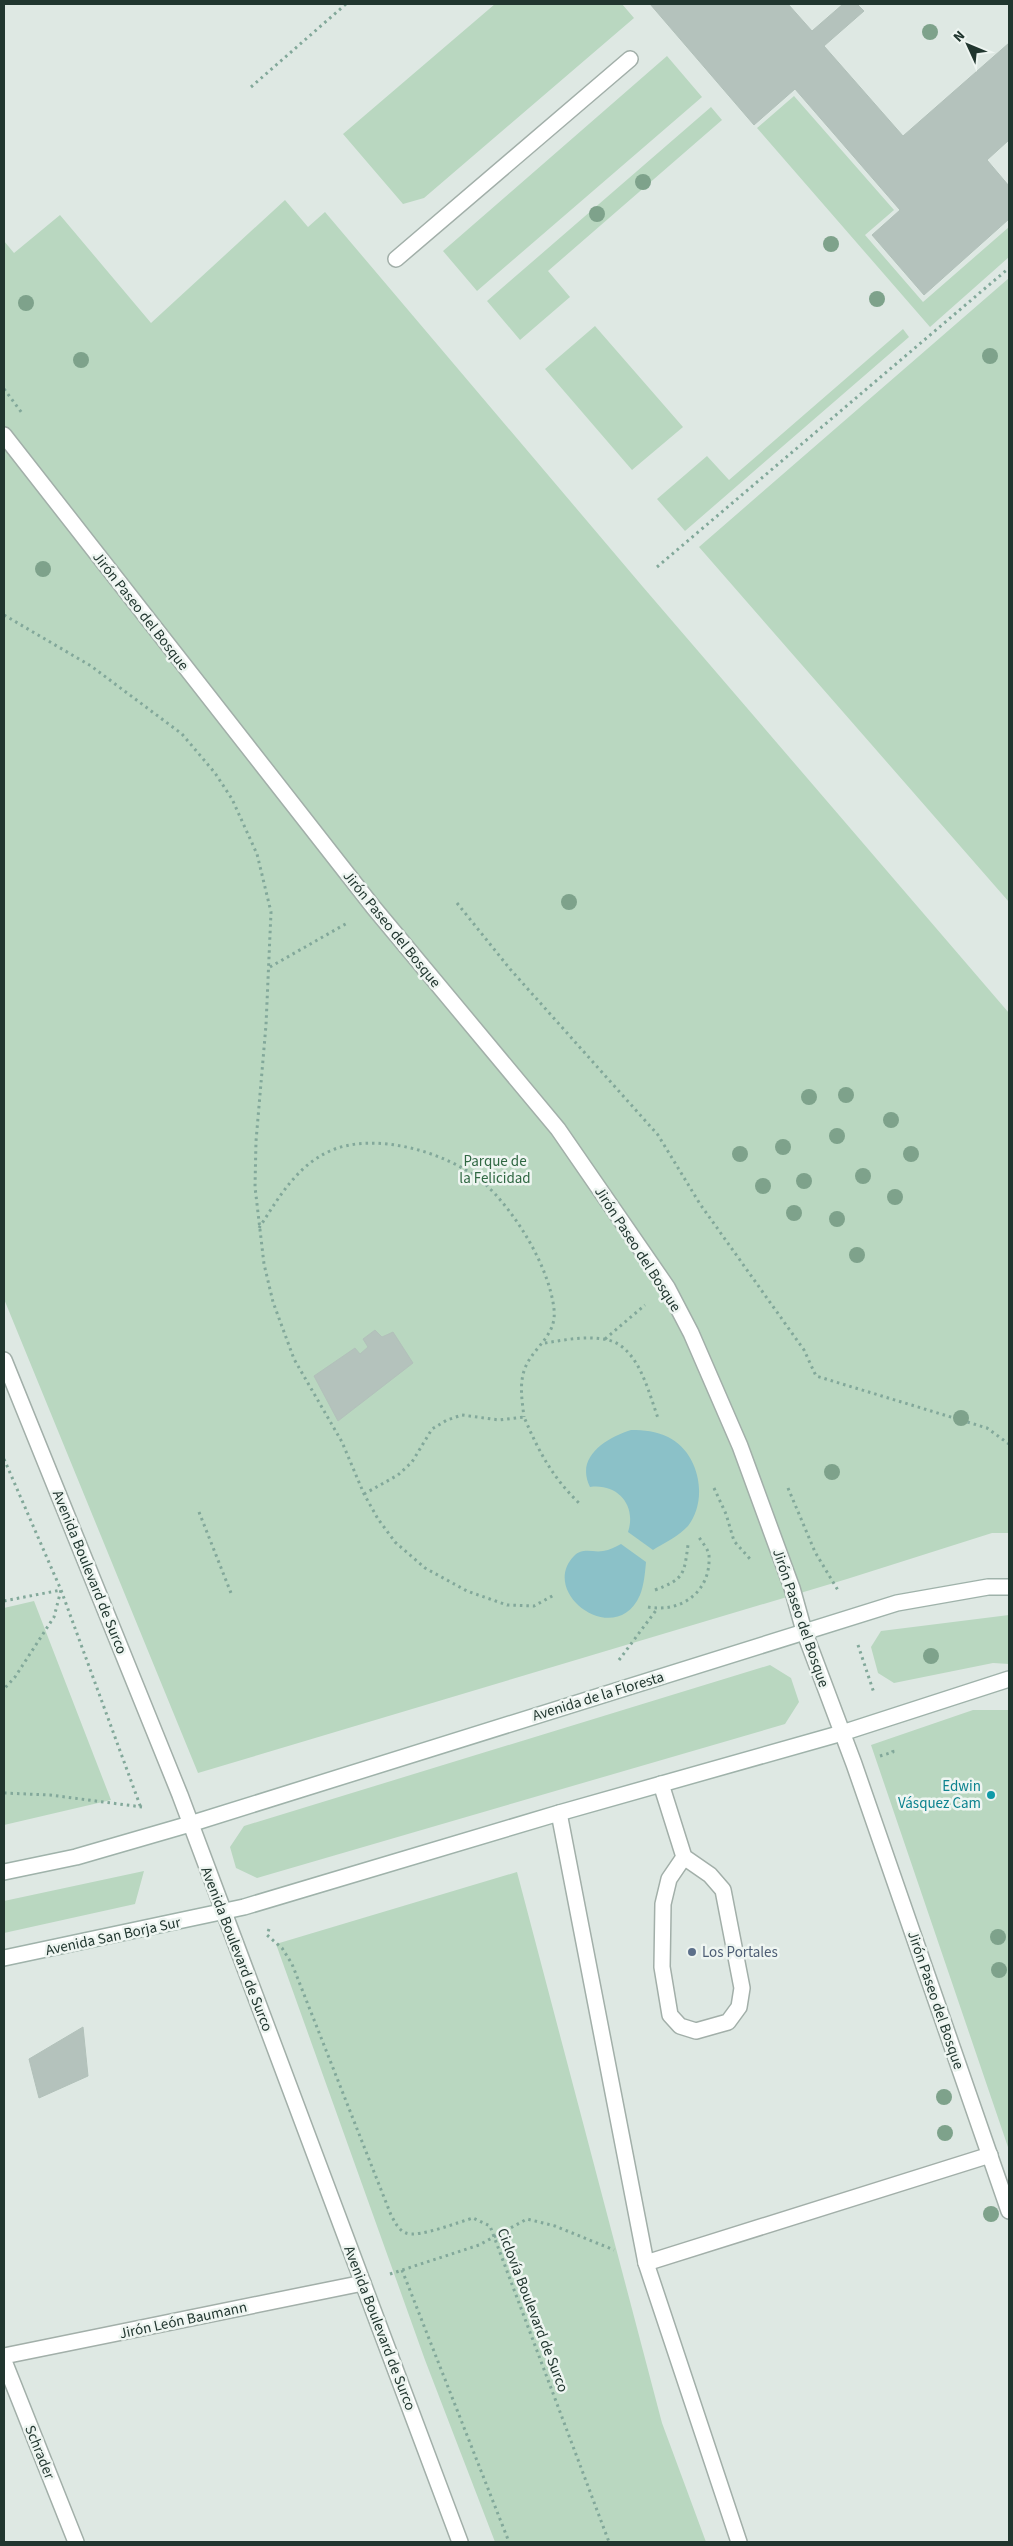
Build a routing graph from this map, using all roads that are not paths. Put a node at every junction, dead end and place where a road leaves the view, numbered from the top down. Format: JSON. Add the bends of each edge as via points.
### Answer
{"nodes":[{"id":1,"x":630,"y":59,"type":"dead end"},
{"id":2,"x":396,"y":258,"type":"dead end"},
{"id":3,"x":4,"y":435,"type":"edge"},
{"id":4,"x":4,"y":1360,"type":"edge"},
{"id":5,"x":1009,"y":1587,"type":"edge"},
{"id":6,"x":804,"y":1631,"type":"junction"},
{"id":7,"x":1009,"y":1679,"type":"edge"},
{"id":8,"x":842,"y":1733,"type":"junction"},
{"id":9,"x":661,"y":1784,"type":"junction"},
{"id":10,"x":559,"y":1813,"type":"junction"},
{"id":11,"x":190,"y":1824,"type":"junction"},
{"id":12,"x":684,"y":1857,"type":"junction"},
{"id":13,"x":4,"y":1872,"type":"edge"},
{"id":14,"x":223,"y":1912,"type":"junction"},
{"id":15,"x":4,"y":1958,"type":"edge"},
{"id":16,"x":990,"y":2155,"type":"junction"},
{"id":17,"x":1009,"y":2210,"type":"edge"},
{"id":18,"x":646,"y":2263,"type":"junction"},
{"id":19,"x":363,"y":2282,"type":"junction"},
{"id":20,"x":4,"y":2356,"type":"edge"},
{"id":21,"x":4,"y":2361,"type":"edge"},
{"id":22,"x":76,"y":2542,"type":"edge"},
{"id":23,"x":460,"y":2542,"type":"edge"},
{"id":24,"x":739,"y":2542,"type":"edge"}],
"edges":[{"from":1,"to":2,"type":"street"},
{"from":3,"to":6,"type":"street","name":"Jirón Paseo del Bosque","via":[[374,908],[558,1129],[667,1287],[692,1333],[740,1446],[792,1588]]},
{"from":4,"to":11,"type":"street","name":"Avenida Boulevard de Surco"},
{"from":5,"to":6,"type":"street","name":"Avenida de la Floresta","via":[[940,1594]]},
{"from":6,"to":8,"type":"street","name":"Jirón Paseo del Bosque"},
{"from":6,"to":11,"type":"street","name":"Avenida de la Floresta"},
{"from":7,"to":8,"type":"street"},
{"from":8,"to":9,"type":"street"},
{"from":8,"to":16,"type":"street","name":"Jirón Paseo del Bosque"},
{"from":9,"to":10,"type":"street"},
{"from":9,"to":12,"type":"street"},
{"from":10,"to":14,"type":"street"},
{"from":10,"to":18,"type":"street"},
{"from":11,"to":13,"type":"street","via":[[76,1857]]},
{"from":11,"to":14,"type":"street","name":"Avenida Boulevard de Surco"},
{"from":12,"to":12,"type":"street","via":[[669,1879],[663,1904],[662,1967],[670,2015],[680,2026],[696,2031],[728,2022],[738,2007],[742,1988],[723,1890],[710,1875]]},
{"from":14,"to":15,"type":"street","name":"Avenida San Borja Sur"},
{"from":14,"to":19,"type":"street","name":"Avenida Boulevard de Surco"},
{"from":16,"to":17,"type":"street","name":"Jirón Paseo del Bosque"},
{"from":16,"to":18,"type":"street"},
{"from":18,"to":24,"type":"street"},
{"from":19,"to":20,"type":"street","name":"Jirón León Baumann"},
{"from":19,"to":23,"type":"street","name":"Avenida Boulevard de Surco"},
{"from":21,"to":22,"type":"street","name":"Schrader"}]}
